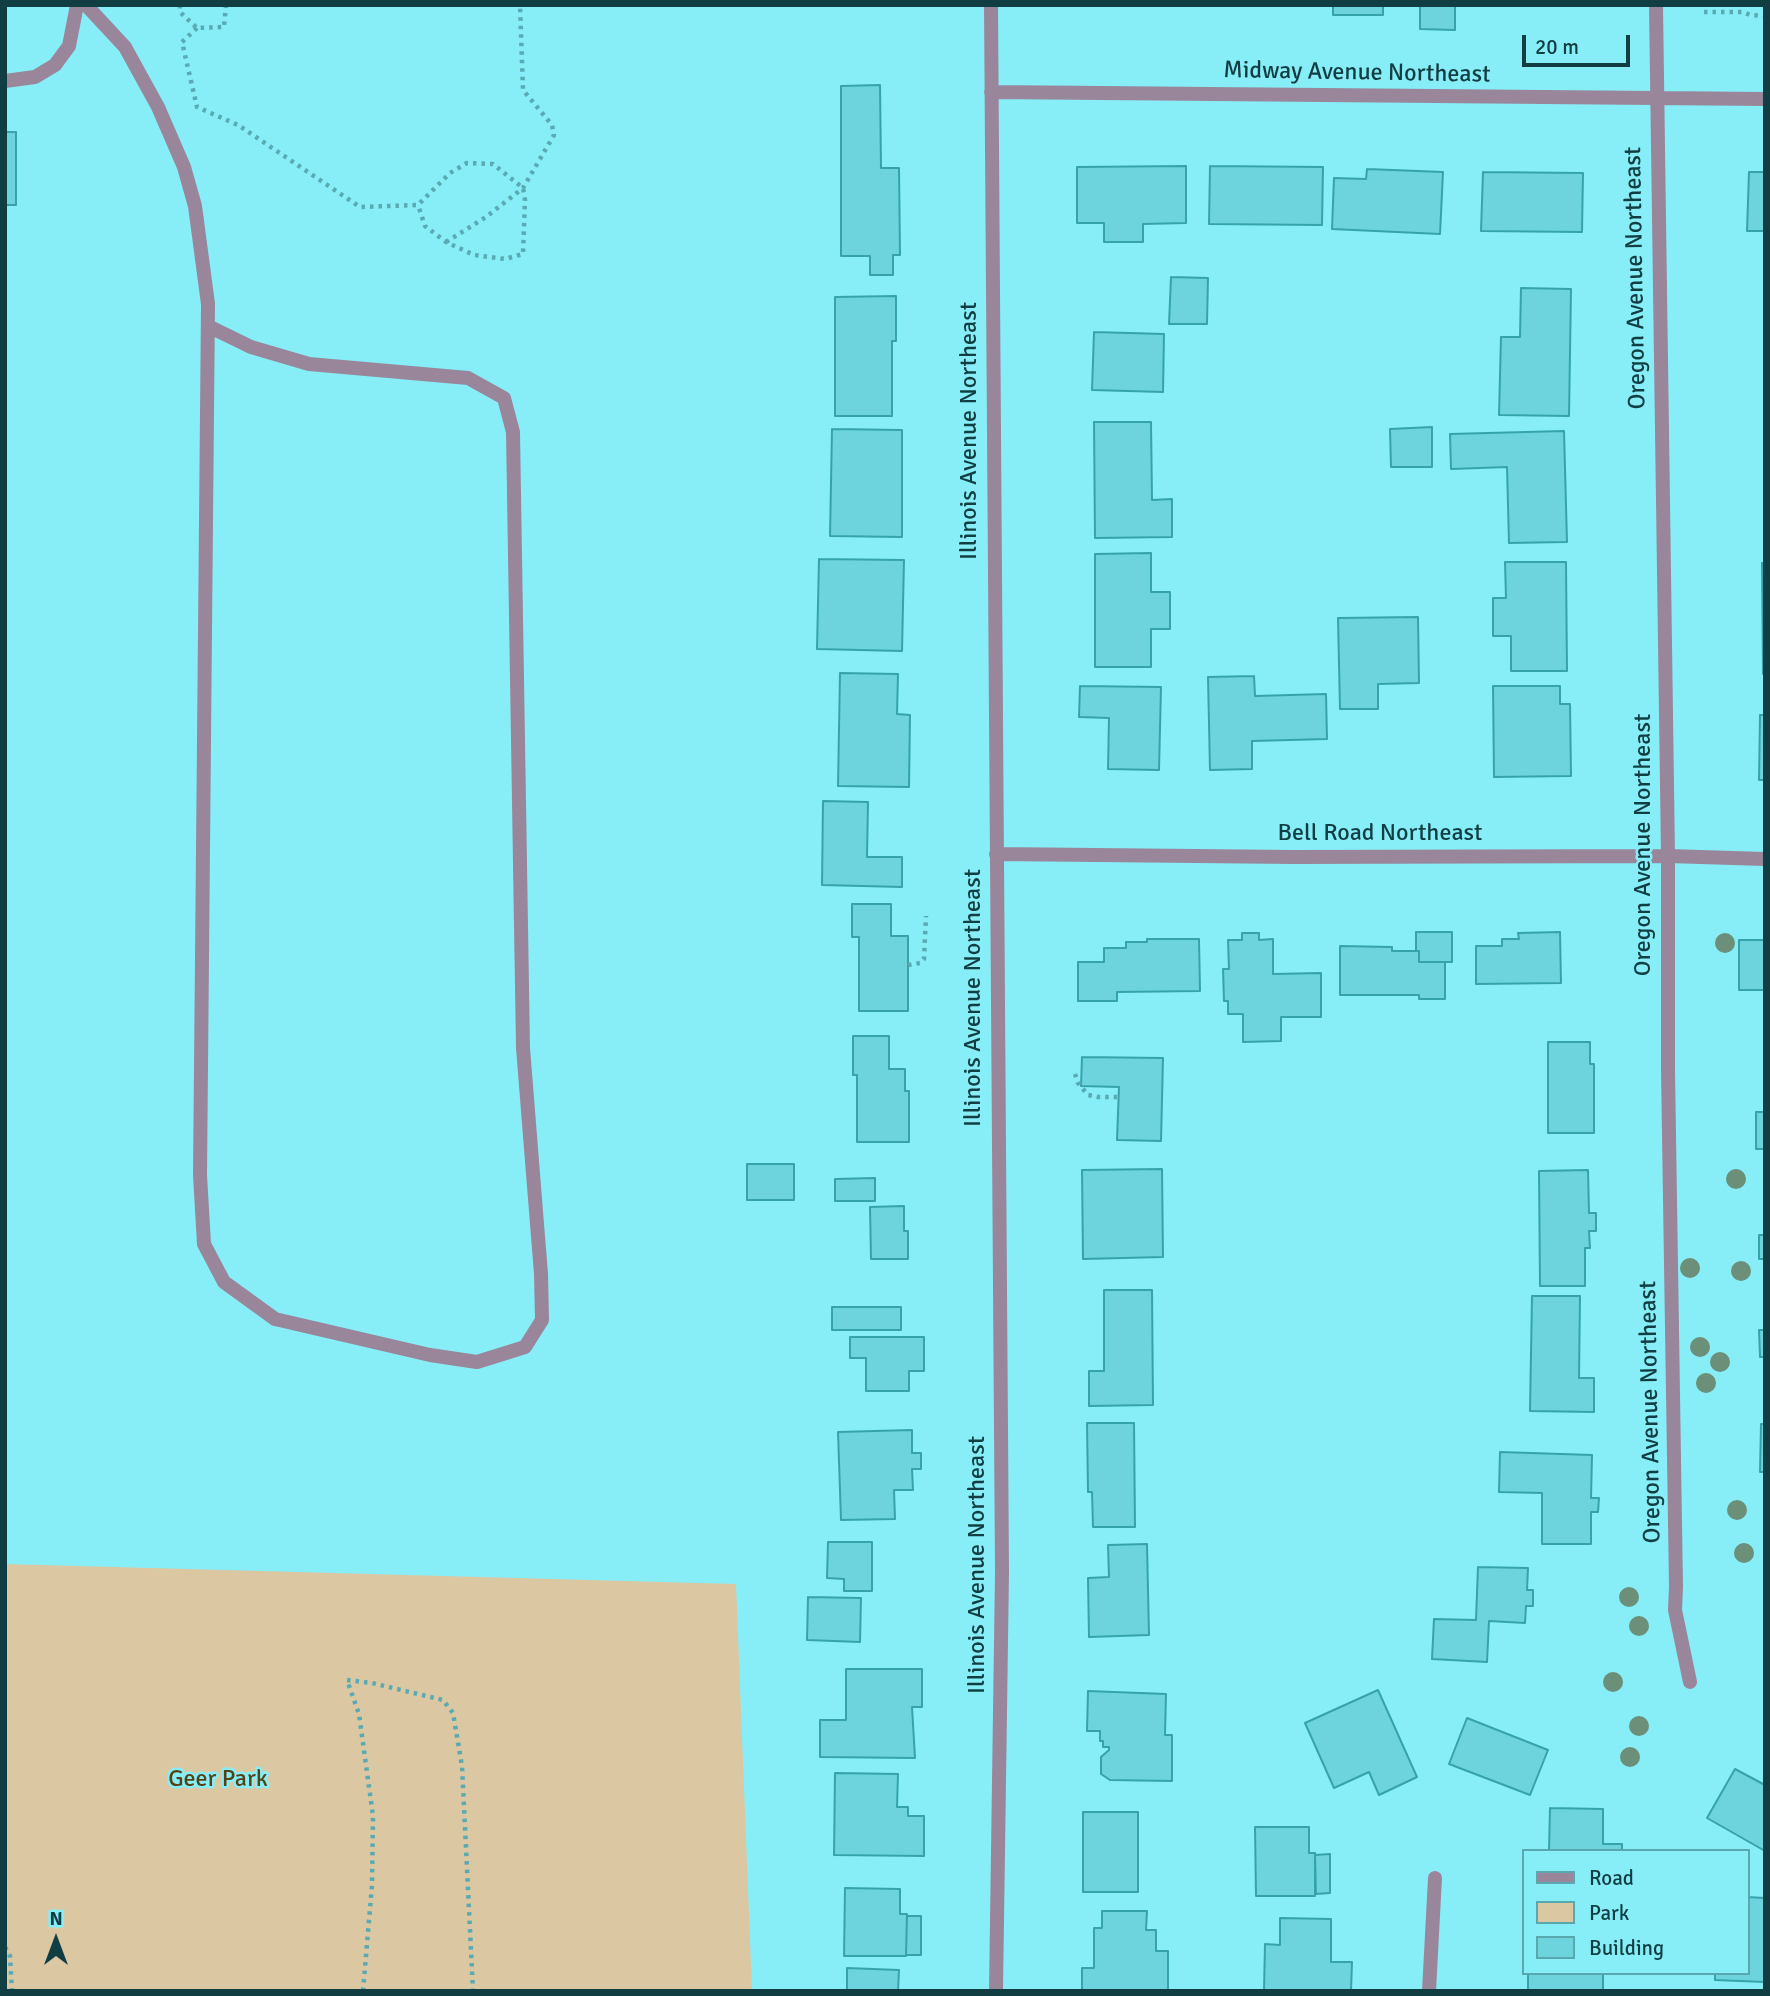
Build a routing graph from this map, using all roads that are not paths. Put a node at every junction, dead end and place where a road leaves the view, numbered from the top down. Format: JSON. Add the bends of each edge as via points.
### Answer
{"nodes":[{"id":1,"x":77,"y":5,"type":"edge"},
{"id":2,"x":86,"y":5,"type":"edge"},
{"id":3,"x":990,"y":5,"type":"edge"},
{"id":4,"x":1656,"y":5,"type":"edge"},
{"id":5,"x":5,"y":81,"type":"edge"},
{"id":6,"x":990,"y":92,"type":"junction"},
{"id":7,"x":1656,"y":99,"type":"junction"},
{"id":8,"x":1765,"y":99,"type":"edge"},
{"id":9,"x":208,"y":326,"type":"junction"},
{"id":10,"x":996,"y":855,"type":"junction"},
{"id":11,"x":1668,"y":856,"type":"junction"},
{"id":12,"x":1765,"y":859,"type":"edge"},
{"id":13,"x":1690,"y":1682,"type":"dead end"},
{"id":14,"x":1435,"y":1878,"type":"dead end"},
{"id":15,"x":996,"y":1991,"type":"edge"},
{"id":16,"x":1429,"y":1991,"type":"edge"}],
"edges":[{"from":1,"to":5,"type":"street","via":[[69,46],[55,65],[35,77]]},
{"from":2,"to":9,"type":"street","via":[[125,47],[184,167],[195,206]]},
{"from":3,"to":6,"type":"street","name":"Illinois Avenue Northeast"},
{"from":4,"to":7,"type":"street","name":"Oregon Avenue Northeast"},
{"from":6,"to":7,"type":"street","name":"Midway Avenue Northeast"},
{"from":6,"to":10,"type":"street","name":"Illinois Avenue Northeast"},
{"from":7,"to":8,"type":"street","name":"Midway Avenue Northeast"},
{"from":7,"to":11,"type":"street","name":"Oregon Avenue Northeast"},
{"from":9,"to":9,"type":"street","via":[[200,1175],[204,1244],[224,1282],[275,1319],[477,1362],[525,1347],[542,1320],[523,1048],[513,432],[504,398],[468,378],[309,364],[251,347]]},
{"from":10,"to":11,"type":"street","name":"Bell Road Northeast"},
{"from":10,"to":15,"type":"street","name":"Illinois Avenue Northeast","via":[[1002,1559]]},
{"from":11,"to":12,"type":"street","name":"Bell Road Northeast"},
{"from":11,"to":13,"type":"street","name":"Oregon Avenue Northeast","via":[[1675,1609]]},
{"from":14,"to":16,"type":"street"}]}
